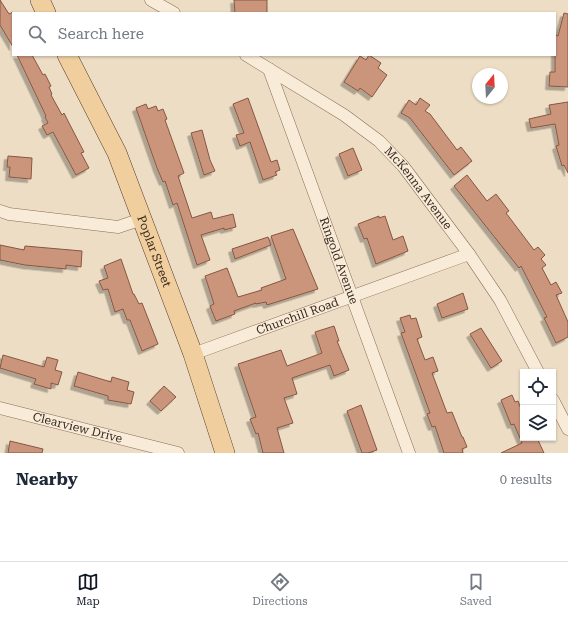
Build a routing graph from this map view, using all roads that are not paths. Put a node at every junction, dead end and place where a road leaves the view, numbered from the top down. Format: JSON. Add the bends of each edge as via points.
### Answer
{"nodes":[{"id":1,"x":40,"y":0,"type":"edge"},
{"id":2,"x":151,"y":0,"type":"edge"},
{"id":3,"x":46,"y":12,"type":"edge"},
{"id":4,"x":172,"y":12,"type":"edge"},
{"id":5,"x":68,"y":56,"type":"edge"},
{"id":6,"x":248,"y":56,"type":"edge"},
{"id":7,"x":270,"y":68,"type":"junction"},
{"id":8,"x":0,"y":211,"type":"edge"},
{"id":9,"x":142,"y":219,"type":"junction"},
{"id":10,"x":470,"y":254,"type":"junction"},
{"id":11,"x":352,"y":295,"type":"junction"},
{"id":12,"x":193,"y":354,"type":"junction"},
{"id":13,"x":536,"y":369,"type":"edge"},
{"id":14,"x":556,"y":405,"type":"edge"},
{"id":15,"x":0,"y":408,"type":"edge"},
{"id":16,"x":568,"y":429,"type":"edge"},
{"id":17,"x":178,"y":453,"type":"edge"},
{"id":18,"x":226,"y":453,"type":"edge"},
{"id":19,"x":409,"y":453,"type":"edge"}],
"edges":[{"from":1,"to":3,"type":"main road"},
{"from":2,"to":4,"type":"street"},
{"from":5,"to":9,"type":"main road","name":"Poplar Street","via":[[117,153]]},
{"from":6,"to":7,"type":"street","name":"McKenna Avenue"},
{"from":7,"to":10,"type":"street","name":"McKenna Avenue","via":[[344,115],[379,141],[403,166]]},
{"from":7,"to":11,"type":"street","name":"Ringold Avenue"},
{"from":8,"to":9,"type":"street","via":[[118,227]]},
{"from":9,"to":12,"type":"main road","name":"Poplar Street"},
{"from":10,"to":11,"type":"street","name":"Churchill Road"},
{"from":10,"to":13,"type":"street","name":"McKenna Avenue","via":[[500,300]]},
{"from":11,"to":12,"type":"street","name":"Churchill Road"},
{"from":11,"to":19,"type":"street","name":"Ringold Avenue"},
{"from":12,"to":18,"type":"main road","name":"Poplar Street"},
{"from":14,"to":16,"type":"street"},
{"from":15,"to":17,"type":"street","name":"Clearview Drive"}]}
